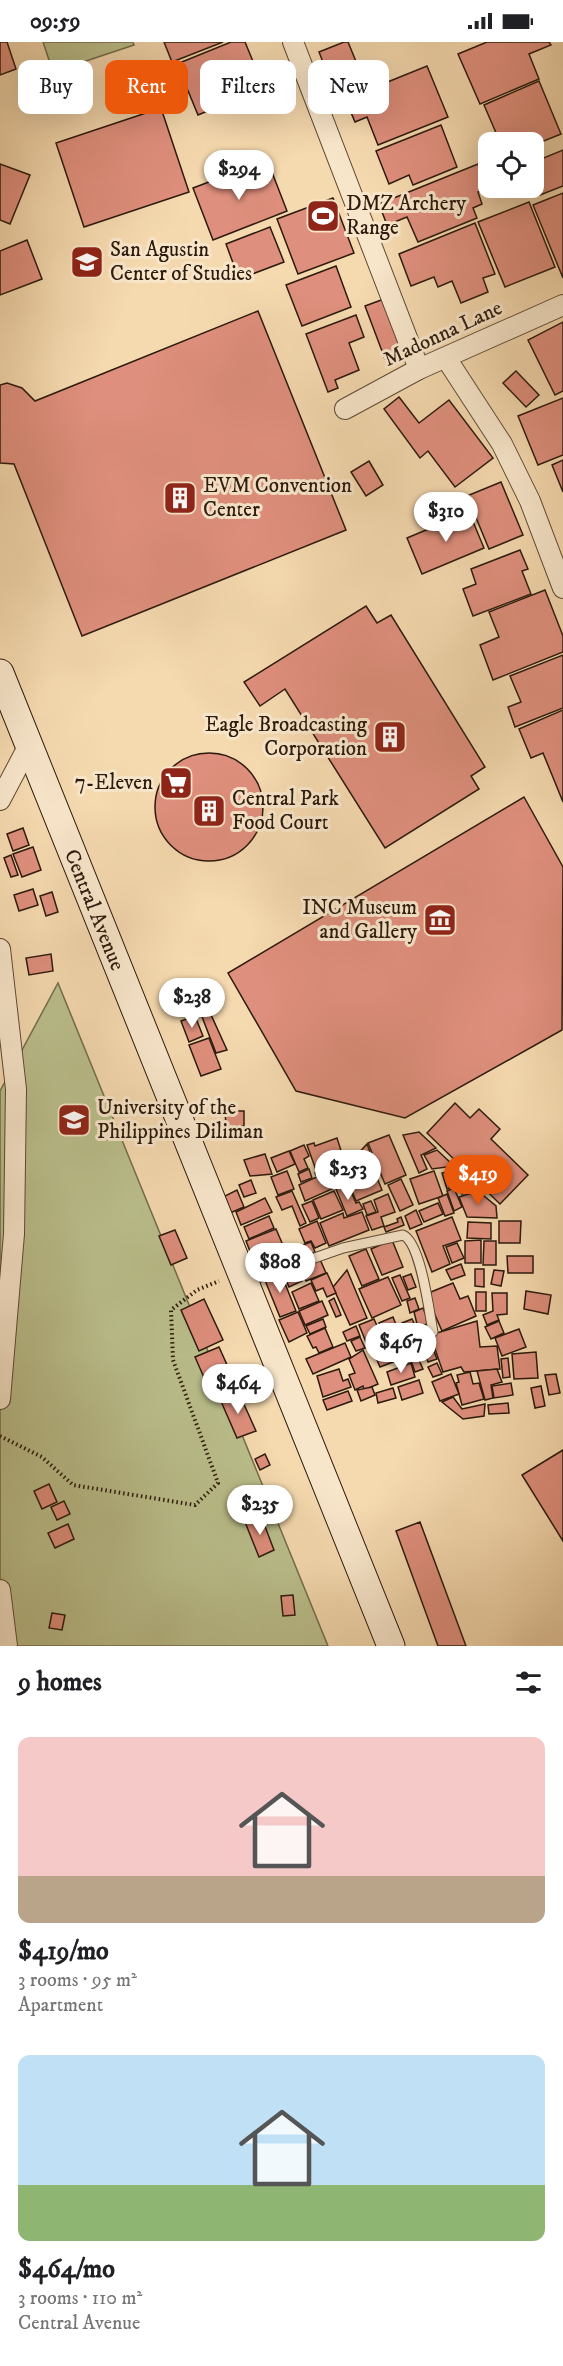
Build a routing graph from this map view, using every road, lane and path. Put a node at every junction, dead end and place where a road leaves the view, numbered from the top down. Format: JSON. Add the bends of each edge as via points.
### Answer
{"nodes":[{"id":1,"x":293,"y":42,"type":"edge"},
{"id":2,"x":563,"y":305,"type":"edge"},
{"id":3,"x":446,"y":358,"type":"junction"},
{"id":4,"x":419,"y":369,"type":"junction"},
{"id":5,"x":345,"y":409,"type":"dead end"},
{"id":6,"x":563,"y":588,"type":"edge"},
{"id":7,"x":0,"y":673,"type":"edge"},
{"id":8,"x":28,"y":747,"type":"junction"},
{"id":9,"x":0,"y":800,"type":"edge"},
{"id":10,"x":0,"y":949,"type":"edge"},
{"id":11,"x":216,"y":1282,"type":"dead end"},
{"id":12,"x":246,"y":1282,"type":"junction"},
{"id":13,"x":433,"y":1332,"type":"dead end"},
{"id":14,"x":0,"y":1399,"type":"edge"},
{"id":15,"x":0,"y":1436,"type":"edge"},
{"id":16,"x":0,"y":1590,"type":"edge"},
{"id":17,"x":7,"y":1646,"type":"edge"},
{"id":18,"x":391,"y":1646,"type":"edge"}],
"edges":[{"from":1,"to":4,"type":"street"},
{"from":2,"to":3,"type":"street","name":"Madonna Lane"},
{"from":3,"to":4,"type":"street","name":"Madonna Lane"},
{"from":3,"to":6,"type":"street","via":[[502,444],[530,501]]},
{"from":4,"to":5,"type":"street","name":"Madonna Lane"},
{"from":7,"to":8,"type":"main road","name":"Central Avenue"},
{"from":8,"to":9,"type":"street"},
{"from":8,"to":12,"type":"main road","name":"Central Avenue"},
{"from":10,"to":14,"type":"street","via":[[16,1089],[14,1233]]},
{"from":11,"to":15,"type":"path","via":[[197,1290],[171,1310],[173,1360],[218,1483],[195,1505],[74,1485],[42,1457]]},
{"from":12,"to":13,"type":"lane","via":[[343,1248],[403,1235],[409,1237],[416,1251]]},
{"from":12,"to":18,"type":"main road","name":"Central Avenue"},
{"from":16,"to":17,"type":"street"}]}
